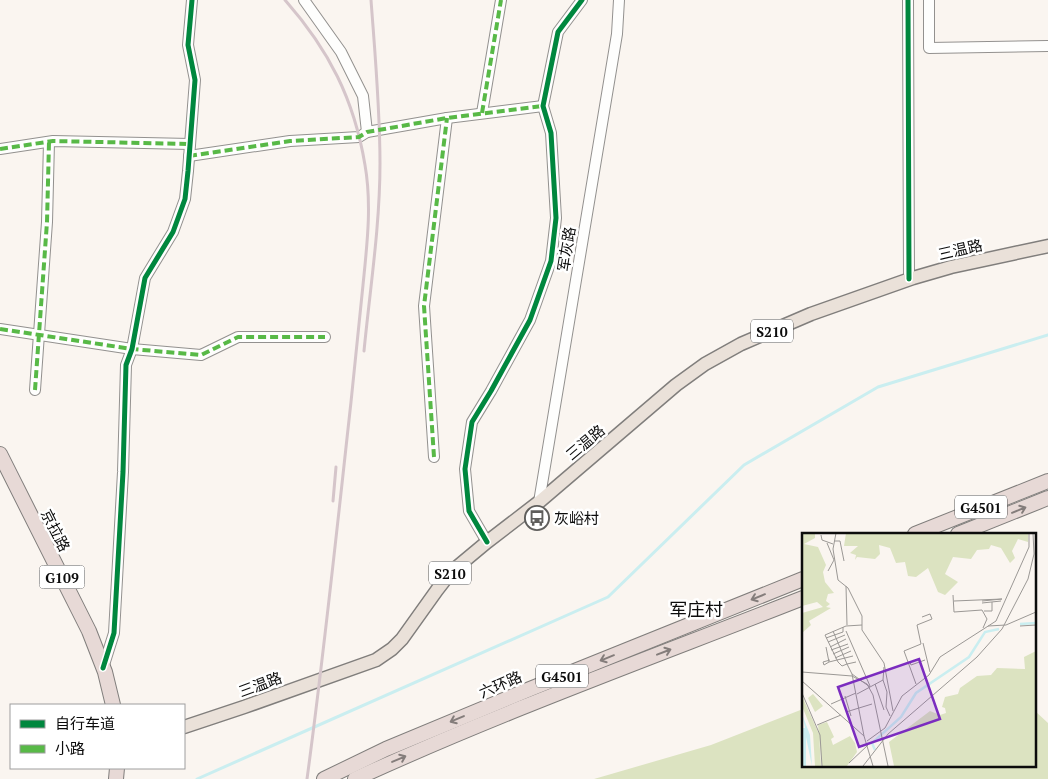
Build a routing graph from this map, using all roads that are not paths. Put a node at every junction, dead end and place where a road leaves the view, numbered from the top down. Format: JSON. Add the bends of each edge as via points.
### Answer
{"nodes":[{"id":1,"x":192,"y":0,"type":"edge"},
{"id":2,"x":304,"y":0,"type":"edge"},
{"id":3,"x":501,"y":0,"type":"edge"},
{"id":4,"x":582,"y":0,"type":"edge"},
{"id":5,"x":619,"y":0,"type":"edge"},
{"id":6,"x":908,"y":0,"type":"edge"},
{"id":7,"x":928,"y":0,"type":"edge"},
{"id":8,"x":1048,"y":46,"type":"edge"},
{"id":9,"x":543,"y":106,"type":"junction"},
{"id":10,"x":482,"y":113,"type":"junction"},
{"id":11,"x":446,"y":118,"type":"junction"},
{"id":12,"x":367,"y":132,"type":"junction"},
{"id":13,"x":49,"y":142,"type":"junction"},
{"id":14,"x":190,"y":144,"type":"junction"},
{"id":15,"x":0,"y":149,"type":"edge"},
{"id":16,"x":189,"y":156,"type":"junction"},
{"id":17,"x":1048,"y":246,"type":"edge"},
{"id":18,"x":909,"y":279,"type":"junction"},
{"id":19,"x":0,"y":329,"type":"edge"},
{"id":20,"x":40,"y":336,"type":"junction"},
{"id":21,"x":325,"y":337,"type":"dead end"},
{"id":22,"x":132,"y":349,"type":"junction"},
{"id":23,"x":35,"y":390,"type":"dead end"},
{"id":24,"x":0,"y":454,"type":"edge"},
{"id":25,"x":434,"y":456,"type":"dead end"},
{"id":26,"x":1048,"y":481,"type":"edge"},
{"id":27,"x":1048,"y":498,"type":"edge"},
{"id":28,"x":539,"y":502,"type":"junction"},
{"id":29,"x":917,"y":533,"type":"edge"},
{"id":30,"x":960,"y":533,"type":"edge"},
{"id":31,"x":487,"y":542,"type":"junction"},
{"id":32,"x":802,"y":579,"type":"edge"},
{"id":33,"x":802,"y":598,"type":"edge"},
{"id":34,"x":103,"y":668,"type":"junction"},
{"id":35,"x":113,"y":704,"type":"edge"},
{"id":36,"x":185,"y":727,"type":"edge"},
{"id":37,"x":324,"y":779,"type":"edge"},
{"id":38,"x":355,"y":779,"type":"edge"}],
"edges":[{"from":1,"to":14,"type":"street","via":[[188,45],[195,80]]},
{"from":2,"to":12,"type":"street","via":[[342,52],[363,96]]},
{"from":3,"to":10,"type":"street"},
{"from":4,"to":9,"type":"street","via":[[558,32]]},
{"from":5,"to":28,"type":"street","name":"军灰路","via":[[615,44]]},
{"from":6,"to":18,"type":"street"},
{"from":7,"to":8,"type":"street","via":[[929,48]]},
{"from":9,"to":10,"type":"street"},
{"from":9,"to":31,"type":"street","via":[[551,133],[556,218],[551,261],[530,320],[472,422],[465,469],[470,511]]},
{"from":10,"to":11,"type":"street"},
{"from":11,"to":12,"type":"street"},
{"from":11,"to":25,"type":"street","via":[[424,306]]},
{"from":12,"to":16,"type":"street","via":[[359,137],[290,141]]},
{"from":13,"to":14,"type":"street"},
{"from":13,"to":15,"type":"street"},
{"from":13,"to":20,"type":"street"},
{"from":14,"to":16,"type":"street"},
{"from":16,"to":22,"type":"street","via":[[185,199],[173,232],[145,278]]},
{"from":17,"to":18,"type":"main road","name":"三温路","number":"S210"},
{"from":18,"to":28,"type":"main road","name":"三温路","number":"S210","via":[[811,314],[741,344],[705,364]]},
{"from":19,"to":20,"type":"street"},
{"from":20,"to":22,"type":"street"},
{"from":20,"to":23,"type":"street"},
{"from":21,"to":22,"type":"street","via":[[238,337],[200,354]]},
{"from":22,"to":34,"type":"street","via":[[126,365],[114,633]]},
{"from":24,"to":34,"type":"highway","name":"京拉路","number":"G109","via":[[89,631]]},
{"from":26,"to":29,"type":"highway","number":"G4501"},
{"from":30,"to":27,"type":"highway","number":"G4501","one_way":true},
{"from":28,"to":31,"type":"main road","name":"三温路","number":"S210"},
{"from":31,"to":36,"type":"main road","name":"三温路","number":"S210","via":[[451,572],[402,638],[376,660]]},
{"from":32,"to":37,"type":"highway","name":"六环路","number":"G4501","one_way":true,"via":[[539,685],[386,749]]},
{"from":38,"to":33,"type":"highway","name":"六环路","number":"G4501","one_way":true,"via":[[537,702]]},
{"from":34,"to":35,"type":"highway","name":"京拉路","number":"G109"}]}
